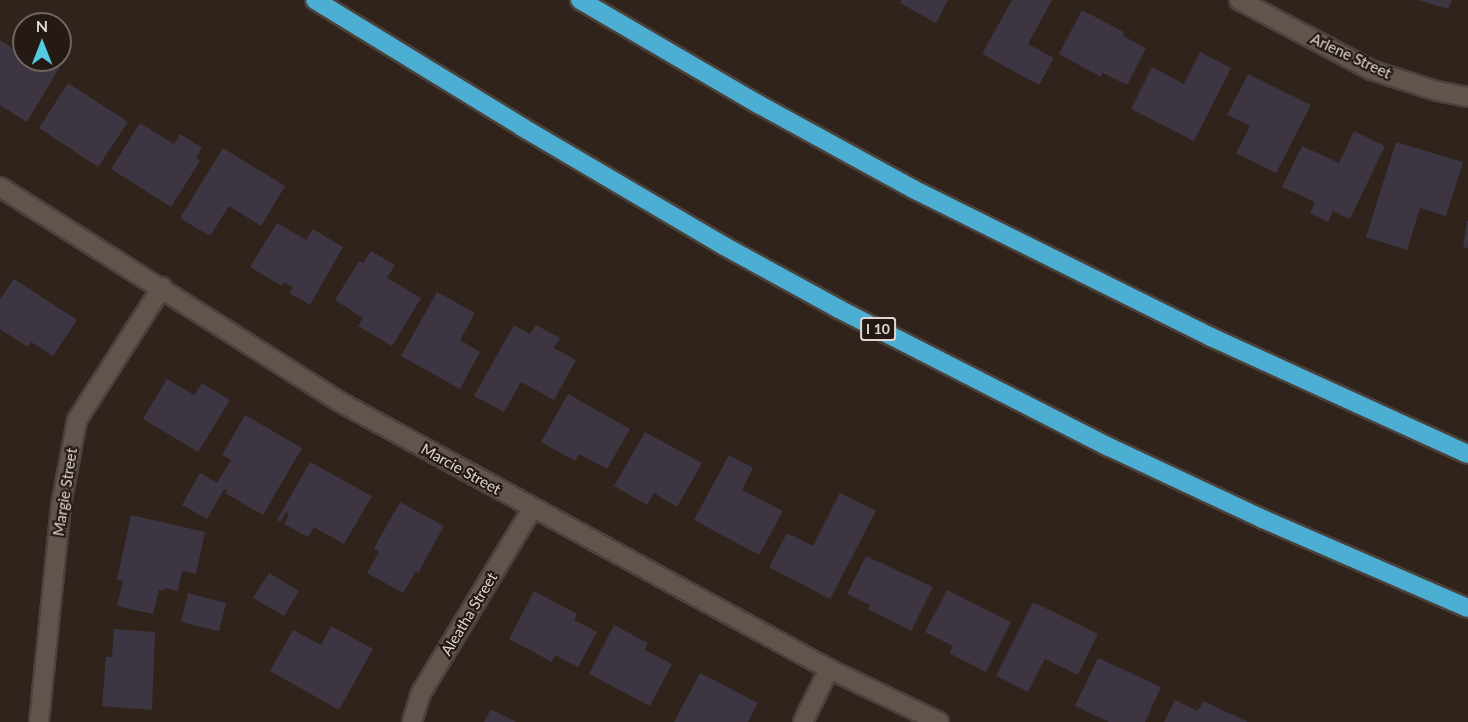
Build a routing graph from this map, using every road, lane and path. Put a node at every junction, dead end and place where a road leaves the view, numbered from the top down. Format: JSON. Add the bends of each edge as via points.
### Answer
{"nodes":[{"id":1,"x":315,"y":0,"type":"edge"},
{"id":2,"x":580,"y":0,"type":"edge"},
{"id":3,"x":1239,"y":0,"type":"edge"},
{"id":4,"x":1468,"y":97,"type":"edge"},
{"id":5,"x":0,"y":187,"type":"edge"},
{"id":6,"x":162,"y":287,"type":"junction"},
{"id":7,"x":1468,"y":454,"type":"edge"},
{"id":8,"x":532,"y":509,"type":"junction"},
{"id":9,"x":1468,"y":608,"type":"edge"},
{"id":10,"x":829,"y":669,"type":"junction"},
{"id":11,"x":39,"y":722,"type":"edge"},
{"id":12,"x":412,"y":722,"type":"edge"},
{"id":13,"x":803,"y":722,"type":"edge"},
{"id":14,"x":939,"y":722,"type":"edge"}],
"edges":[{"from":1,"to":9,"type":"highway","number":"I 10","via":[[522,127],[839,309],[1109,447]]},
{"from":2,"to":7,"type":"highway","via":[[913,189],[1211,337]]},
{"from":3,"to":4,"type":"street","name":"Arlene Street","via":[[1371,69]]},
{"from":5,"to":6,"type":"street","name":"Marcie Street"},
{"from":6,"to":8,"type":"street","name":"Marcie Street","via":[[340,402]]},
{"from":6,"to":11,"type":"street","name":"Margie Street","via":[[77,420],[60,505]]},
{"from":8,"to":10,"type":"street","name":"Marcie Street"},
{"from":8,"to":12,"type":"street","name":"Aleatha Street","via":[[421,693]]},
{"from":10,"to":13,"type":"street"},
{"from":10,"to":14,"type":"street","name":"Marcie Street"}]}
